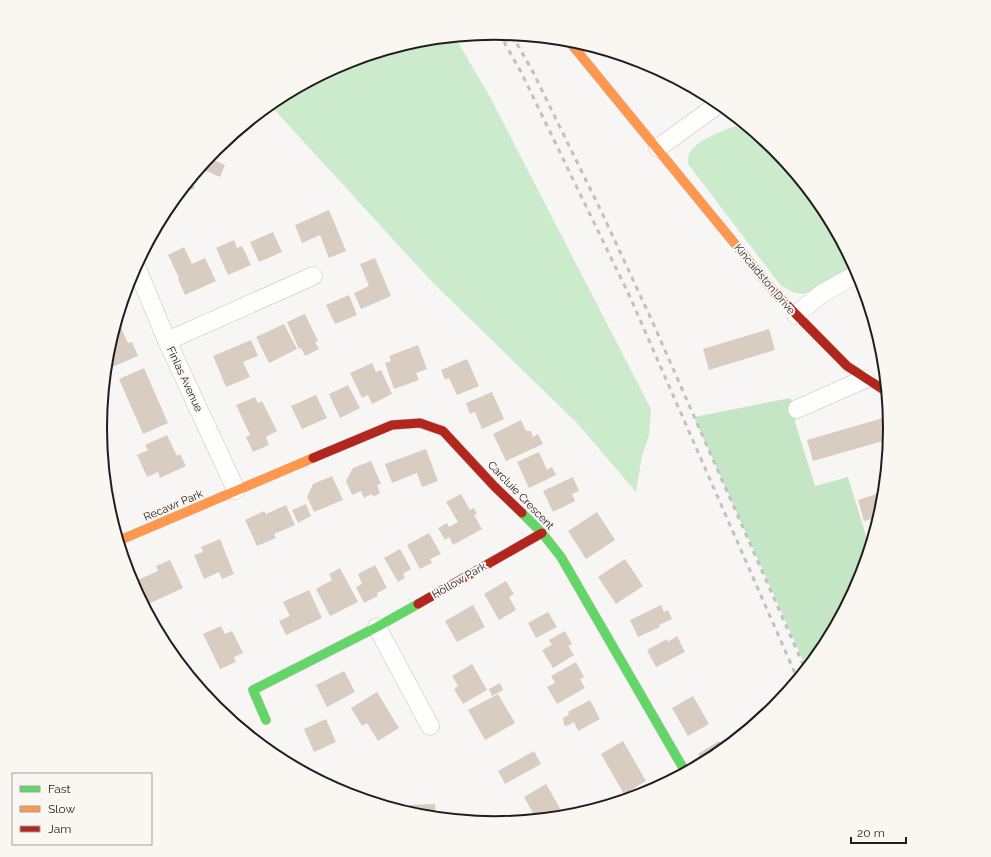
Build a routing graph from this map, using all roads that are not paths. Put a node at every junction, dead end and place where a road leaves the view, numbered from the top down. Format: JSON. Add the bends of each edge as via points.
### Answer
{"nodes":[{"id":1,"x":575,"y":48,"type":"edge"},
{"id":2,"x":714,"y":107,"type":"edge"},
{"id":3,"x":658,"y":148,"type":"junction"},
{"id":4,"x":140,"y":274,"type":"edge"},
{"id":5,"x":314,"y":276,"type":"dead end"},
{"id":6,"x":853,"y":277,"type":"edge"},
{"id":7,"x":796,"y":315,"type":"junction"},
{"id":8,"x":168,"y":341,"type":"junction"},
{"id":9,"x":865,"y":379,"type":"junction"},
{"id":10,"x":882,"y":389,"type":"edge"},
{"id":11,"x":797,"y":409,"type":"dead end"},
{"id":12,"x":236,"y":490,"type":"junction"},
{"id":13,"x":542,"y":533,"type":"junction"},
{"id":14,"x":124,"y":540,"type":"edge"},
{"id":15,"x":377,"y":626,"type":"junction"},
{"id":16,"x":266,"y":720,"type":"dead end"},
{"id":17,"x":430,"y":726,"type":"dead end"},
{"id":18,"x":683,"y":768,"type":"edge"}],
"edges":[{"from":1,"to":3,"type":"street","name":"Kincaidston Drive"},
{"from":2,"to":3,"type":"street"},
{"from":3,"to":7,"type":"street","name":"Kincaidston Drive","via":[[776,294]]},
{"from":4,"to":8,"type":"street","name":"Finlas Avenue"},
{"from":5,"to":8,"type":"street"},
{"from":6,"to":7,"type":"street","via":[[821,294]]},
{"from":7,"to":9,"type":"street","name":"Kincaidston Drive","via":[[847,366]]},
{"from":8,"to":12,"type":"street","name":"Finlas Avenue"},
{"from":9,"to":10,"type":"street","name":"Kincaidston Drive"},
{"from":9,"to":11,"type":"street"},
{"from":12,"to":13,"type":"street","name":"Carcluie Crescent","via":[[392,425],[420,423],[443,431]]},
{"from":12,"to":14,"type":"street","name":"Recawr Park"},
{"from":13,"to":15,"type":"street","name":"Hollow Park"},
{"from":13,"to":18,"type":"street","name":"Carcluie Crescent","via":[[560,557]]},
{"from":15,"to":16,"type":"street","name":"Hollow Park","via":[[253,690]]},
{"from":15,"to":17,"type":"street"}]}
